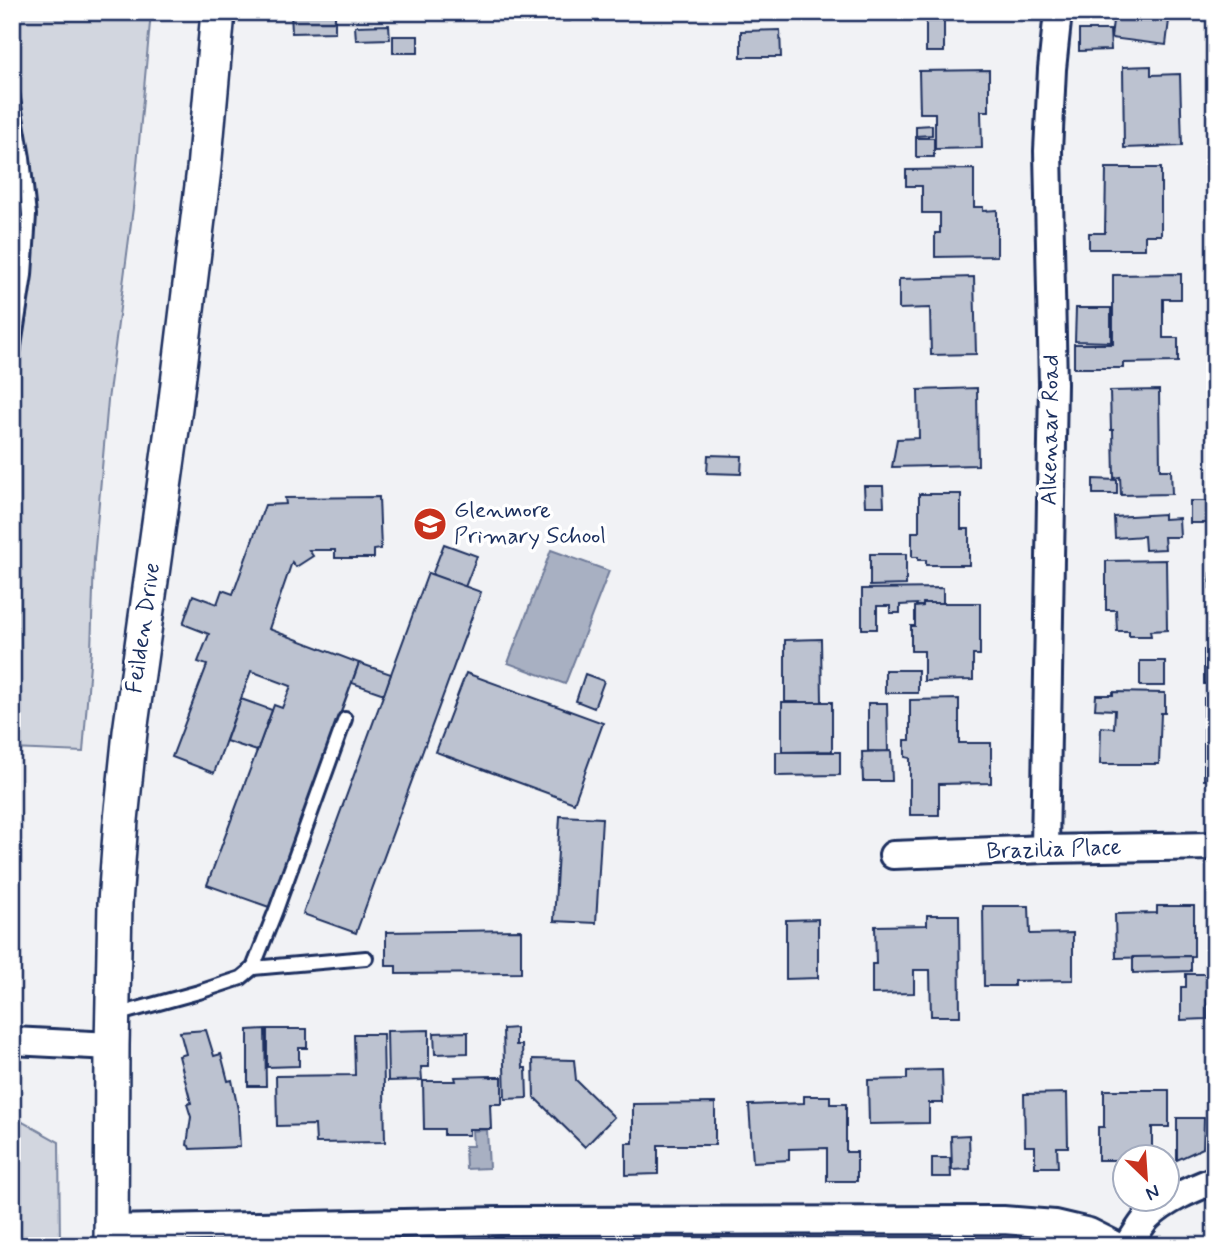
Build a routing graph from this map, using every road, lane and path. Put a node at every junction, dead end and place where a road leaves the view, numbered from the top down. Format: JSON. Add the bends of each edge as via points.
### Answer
{"nodes":[{"id":1,"x":218,"y":12,"type":"edge"},
{"id":2,"x":1058,"y":12,"type":"edge"},
{"id":3,"x":12,"y":93,"type":"edge"},
{"id":4,"x":12,"y":359,"type":"edge"},
{"id":5,"x":345,"y":719,"type":"dead end"},
{"id":6,"x":1215,"y":846,"type":"edge"},
{"id":7,"x":1045,"y":849,"type":"junction"},
{"id":8,"x":893,"y":855,"type":"dead end"},
{"id":9,"x":366,"y":958,"type":"dead end"},
{"id":10,"x":253,"y":968,"type":"junction"},
{"id":11,"x":113,"y":1030,"type":"junction"},
{"id":12,"x":12,"y":1041,"type":"edge"},
{"id":13,"x":1215,"y":1180,"type":"edge"},
{"id":14,"x":503,"y":1234,"type":"edge"},
{"id":15,"x":111,"y":1237,"type":"edge"},
{"id":16,"x":1117,"y":1246,"type":"edge"},
{"id":17,"x":1128,"y":1246,"type":"edge"}],
"edges":[{"from":1,"to":11,"type":"street","name":"Feilden Drive","via":[[177,394],[130,732],[115,903]]},
{"from":2,"to":7,"type":"street","name":"Alkenaar Road","via":[[1048,151],[1053,384]]},
{"from":3,"to":4,"type":"lane","via":[[29,215]]},
{"from":5,"to":10,"type":"lane"},
{"from":6,"to":7,"type":"street","name":"Brazilia Place"},
{"from":7,"to":8,"type":"street","name":"Brazilia Place"},
{"from":9,"to":10,"type":"lane"},
{"from":10,"to":11,"type":"lane","via":[[241,978]]},
{"from":11,"to":12,"type":"street"},
{"from":11,"to":15,"type":"street","name":"Feilden Drive"},
{"from":13,"to":17,"type":"street","via":[[1170,1201],[1147,1218]]},
{"from":14,"to":15,"type":"street"},
{"from":14,"to":16,"type":"street","via":[[1003,1220],[1055,1224],[1089,1232]]}]}
